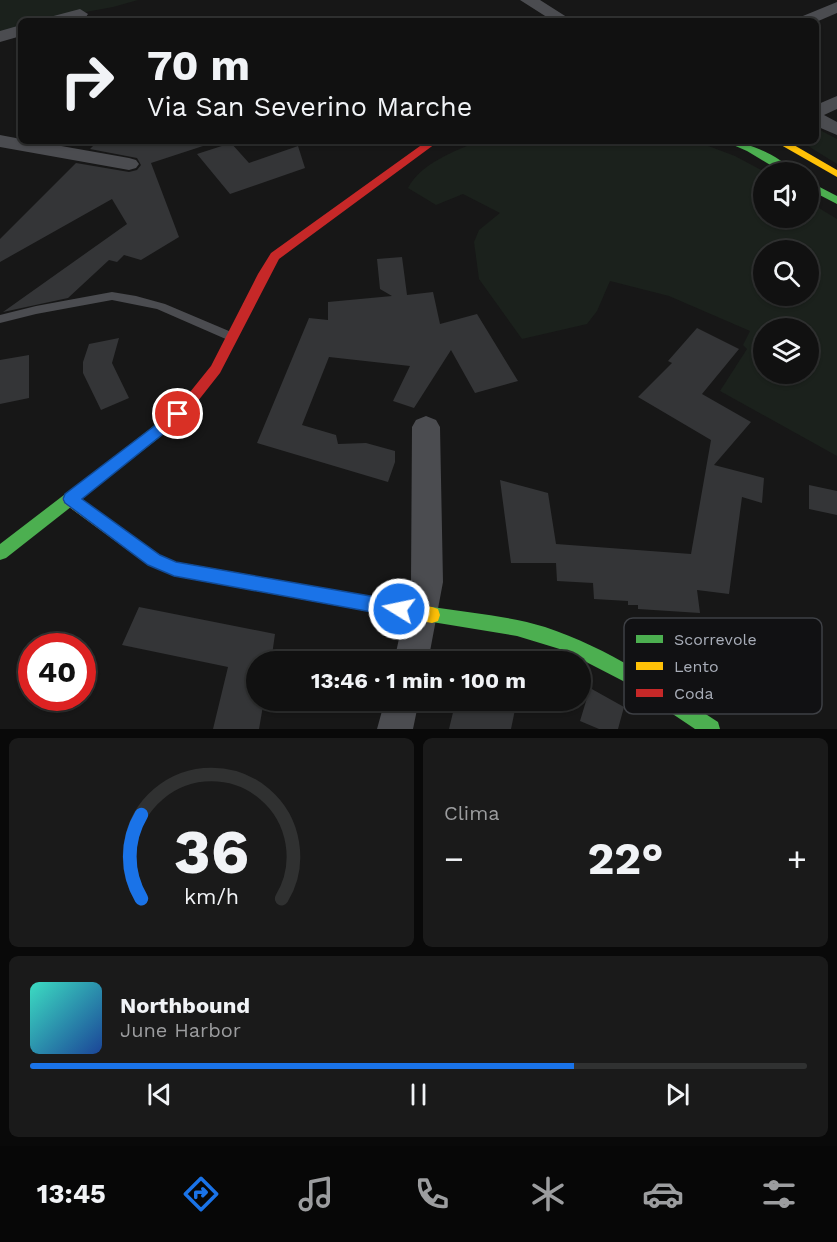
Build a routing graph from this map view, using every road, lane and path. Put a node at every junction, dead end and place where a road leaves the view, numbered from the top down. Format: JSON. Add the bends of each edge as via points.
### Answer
{"nodes":[{"id":1,"x":521,"y":2,"type":"edge"},
{"id":2,"x":837,"y":7,"type":"edge"},
{"id":3,"x":80,"y":14,"type":"dead end"},
{"id":4,"x":64,"y":18,"type":"edge"},
{"id":5,"x":538,"y":18,"type":"edge"},
{"id":6,"x":558,"y":18,"type":"edge"},
{"id":7,"x":811,"y":18,"type":"edge"},
{"id":8,"x":837,"y":21,"type":"edge"},
{"id":9,"x":819,"y":29,"type":"edge"},
{"id":10,"x":18,"y":31,"type":"edge"},
{"id":11,"x":0,"y":37,"type":"edge"},
{"id":12,"x":837,"y":102,"type":"edge"},
{"id":13,"x":819,"y":111,"type":"edge"},
{"id":14,"x":819,"y":120,"type":"edge"},
{"id":15,"x":837,"y":129,"type":"edge"},
{"id":16,"x":0,"y":141,"type":"edge"},
{"id":17,"x":430,"y":144,"type":"edge"},
{"id":18,"x":784,"y":144,"type":"edge"},
{"id":19,"x":745,"y":145,"type":"edge"},
{"id":20,"x":773,"y":162,"type":"edge"},
{"id":21,"x":129,"y":164,"type":"dead end"},
{"id":22,"x":837,"y":174,"type":"edge"},
{"id":23,"x":819,"y":190,"type":"edge"},
{"id":24,"x":837,"y":201,"type":"edge"},
{"id":25,"x":0,"y":319,"type":"edge"},
{"id":26,"x":232,"y":337,"type":"junction"},
{"id":27,"x":426,"y":427,"type":"dead end"},
{"id":28,"x":70,"y":499,"type":"junction"},
{"id":29,"x":0,"y":553,"type":"edge"},
{"id":30,"x":422,"y":613,"type":"junction"},
{"id":31,"x":413,"y":651,"type":"edge"},
{"id":32,"x":624,"y":674,"type":"edge"},
{"id":33,"x":399,"y":711,"type":"edge"},
{"id":34,"x":687,"y":714,"type":"edge"},
{"id":35,"x":395,"y":729,"type":"edge"},
{"id":36,"x":711,"y":729,"type":"edge"}],
"edges":[{"from":1,"to":5,"type":"street"},
{"from":1,"to":6,"type":"street"},
{"from":2,"to":7,"type":"street"},
{"from":3,"to":4,"type":"street"},
{"from":8,"to":9,"type":"street"},
{"from":10,"to":11,"type":"street"},
{"from":12,"to":13,"type":"street"},
{"from":14,"to":15,"type":"street"},
{"from":16,"to":21,"type":"street"},
{"from":17,"to":26,"type":"street","via":[[275,256]]},
{"from":18,"to":22,"type":"street"},
{"from":19,"to":20,"type":"street"},
{"from":23,"to":24,"type":"street"},
{"from":25,"to":26,"type":"lane","via":[[123,296],[176,312]]},
{"from":26,"to":28,"type":"street","via":[[198,394]]},
{"from":27,"to":30,"type":"street","via":[[427,582]]},
{"from":28,"to":29,"type":"street"},
{"from":28,"to":30,"type":"street","via":[[154,560],[174,569]]},
{"from":30,"to":31,"type":"street"},
{"from":30,"to":32,"type":"street","via":[[542,634],[586,650]]},
{"from":33,"to":35,"type":"street"},
{"from":34,"to":36,"type":"street"}]}
